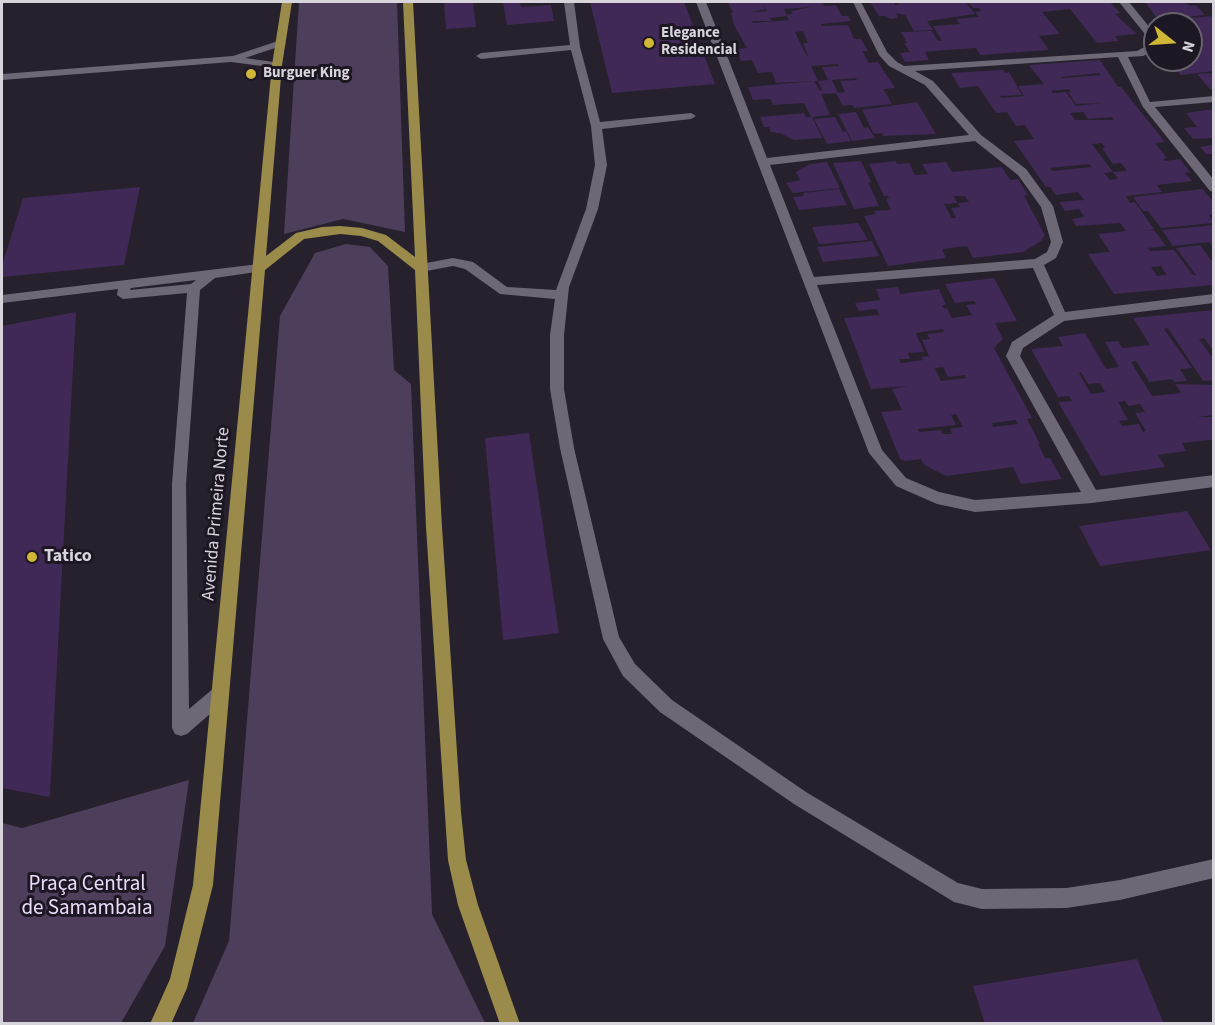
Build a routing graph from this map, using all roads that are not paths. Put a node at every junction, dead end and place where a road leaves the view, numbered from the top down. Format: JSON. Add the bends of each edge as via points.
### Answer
{"nodes":[{"id":1,"x":286,"y":2,"type":"edge"},
{"id":2,"x":408,"y":2,"type":"edge"},
{"id":3,"x":569,"y":2,"type":"edge"},
{"id":4,"x":701,"y":2,"type":"edge"},
{"id":5,"x":857,"y":2,"type":"edge"},
{"id":6,"x":1124,"y":2,"type":"edge"},
{"id":7,"x":281,"y":43,"type":"junction"},
{"id":8,"x":575,"y":47,"type":"junction"},
{"id":9,"x":1121,"y":54,"type":"junction"},
{"id":10,"x":481,"y":56,"type":"dead end"},
{"id":11,"x":231,"y":59,"type":"junction"},
{"id":12,"x":277,"y":65,"type":"junction"},
{"id":13,"x":904,"y":69,"type":"junction"},
{"id":14,"x":2,"y":77,"type":"edge"},
{"id":15,"x":1214,"y":99,"type":"edge"},
{"id":16,"x":1147,"y":105,"type":"junction"},
{"id":17,"x":691,"y":116,"type":"dead end"},
{"id":18,"x":596,"y":126,"type":"junction"},
{"id":19,"x":977,"y":137,"type":"junction"},
{"id":20,"x":763,"y":162,"type":"junction"},
{"id":21,"x":1214,"y":188,"type":"edge"},
{"id":22,"x":1037,"y":263,"type":"junction"},
{"id":23,"x":259,"y":268,"type":"junction"},
{"id":24,"x":421,"y":268,"type":"junction"},
{"id":25,"x":211,"y":274,"type":"junction"},
{"id":26,"x":812,"y":281,"type":"junction"},
{"id":27,"x":124,"y":284,"type":"junction"},
{"id":28,"x":194,"y":288,"type":"junction"},
{"id":29,"x":562,"y":295,"type":"junction"},
{"id":30,"x":1214,"y":298,"type":"edge"},
{"id":31,"x":2,"y":299,"type":"edge"},
{"id":32,"x":1061,"y":317,"type":"junction"},
{"id":33,"x":1214,"y":481,"type":"edge"},
{"id":34,"x":1092,"y":497,"type":"junction"},
{"id":35,"x":220,"y":694,"type":"junction"},
{"id":36,"x":1214,"y":868,"type":"edge"},
{"id":37,"x":160,"y":1023,"type":"edge"},
{"id":38,"x":510,"y":1023,"type":"edge"}],
"edges":[{"from":1,"to":7,"type":"main road","name":"Avenida Primeira Norte"},
{"from":2,"to":24,"type":"main road"},
{"from":3,"to":8,"type":"street"},
{"from":4,"to":20,"type":"street"},
{"from":5,"to":13,"type":"street","via":[[883,53]]},
{"from":6,"to":9,"type":"street","via":[[1154,39],[1150,48],[1139,54]]},
{"from":7,"to":11,"type":"street"},
{"from":7,"to":12,"type":"main road","name":"Avenida Primeira Norte"},
{"from":8,"to":10,"type":"street"},
{"from":8,"to":18,"type":"street"},
{"from":9,"to":13,"type":"street"},
{"from":9,"to":16,"type":"street"},
{"from":11,"to":12,"type":"street"},
{"from":11,"to":14,"type":"street"},
{"from":12,"to":23,"type":"main road","name":"Avenida Primeira Norte"},
{"from":13,"to":19,"type":"street","via":[[942,95]]},
{"from":15,"to":16,"type":"street"},
{"from":16,"to":21,"type":"street"},
{"from":17,"to":18,"type":"street"},
{"from":18,"to":29,"type":"street","via":[[602,165],[592,209]]},
{"from":19,"to":20,"type":"street"},
{"from":19,"to":22,"type":"street","via":[[1022,172],[1047,206],[1057,242],[1052,255]]},
{"from":20,"to":26,"type":"street"},
{"from":22,"to":26,"type":"street"},
{"from":22,"to":32,"type":"street"},
{"from":23,"to":24,"type":"main road","via":[[300,236],[340,230],[382,238]]},
{"from":23,"to":25,"type":"street"},
{"from":23,"to":35,"type":"main road","name":"Avenida Primeira Norte"},
{"from":24,"to":29,"type":"street","via":[[453,262],[468,266],[504,291]]},
{"from":24,"to":38,"type":"main road","via":[[457,860],[468,905]]},
{"from":25,"to":27,"type":"street"},
{"from":25,"to":28,"type":"street"},
{"from":26,"to":34,"type":"street","via":[[876,453],[901,482],[937,498],[975,506]]},
{"from":27,"to":28,"type":"street","via":[[123,295]]},
{"from":27,"to":31,"type":"street"},
{"from":28,"to":35,"type":"street","via":[[178,484],[181,728]]},
{"from":29,"to":36,"type":"street","via":[[557,389],[611,639],[629,670],[666,706],[800,798],[954,892],[982,899],[1066,898]]},
{"from":30,"to":32,"type":"street"},
{"from":32,"to":34,"type":"street","via":[[1017,345],[1013,356]]},
{"from":33,"to":34,"type":"street"},
{"from":35,"to":37,"type":"main road","name":"Avenida Primeira Norte","via":[[203,885],[180,981]]}]}
